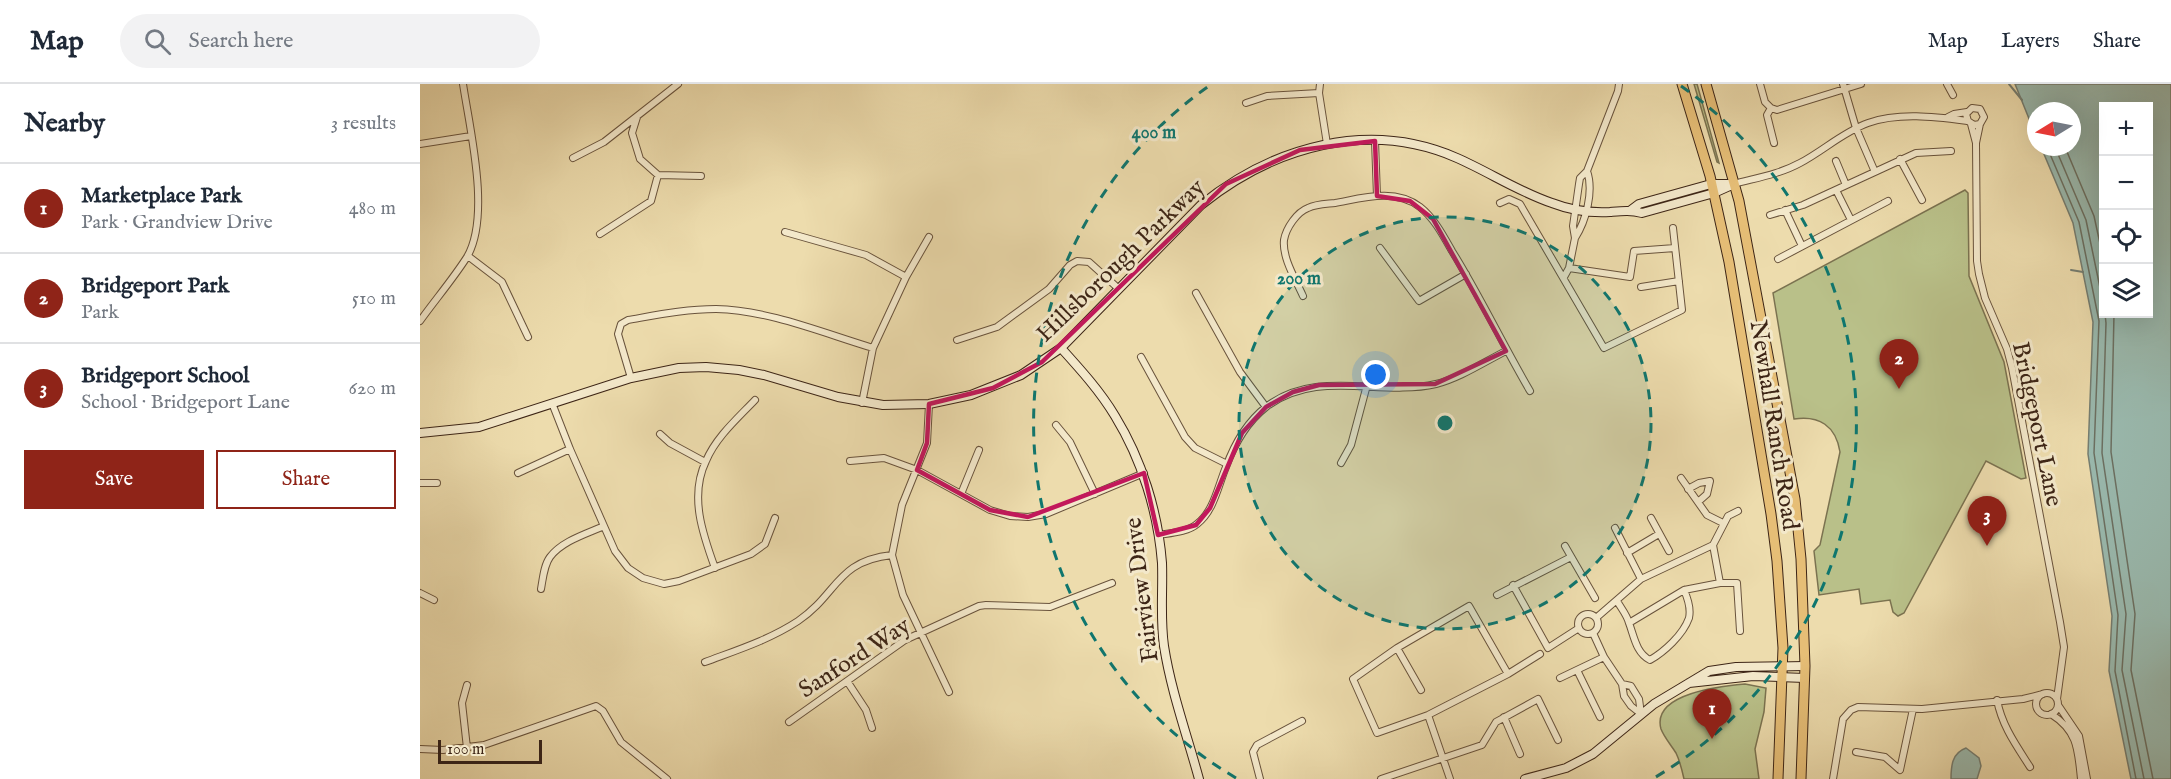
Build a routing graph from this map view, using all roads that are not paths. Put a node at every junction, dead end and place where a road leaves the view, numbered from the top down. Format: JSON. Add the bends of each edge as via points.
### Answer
{"nodes":[{"id":1,"x":463,"y":84,"type":"edge"},
{"id":2,"x":1320,"y":84,"type":"edge"},
{"id":3,"x":1619,"y":84,"type":"edge"},
{"id":4,"x":1682,"y":84,"type":"edge"},
{"id":5,"x":1706,"y":84,"type":"edge"},
{"id":6,"x":1760,"y":84,"type":"edge"},
{"id":7,"x":1861,"y":84,"type":"edge"},
{"id":8,"x":1947,"y":84,"type":"edge"},
{"id":9,"x":675,"y":85,"type":"edge"},
{"id":10,"x":1844,"y":87,"type":"edge"},
{"id":11,"x":1319,"y":93,"type":"junction"},
{"id":12,"x":1953,"y":95,"type":"dead end"},
{"id":13,"x":1246,"y":103,"type":"dead end"},
{"id":14,"x":1771,"y":108,"type":"junction"},
{"id":15,"x":1967,"y":112,"type":"junction"},
{"id":16,"x":637,"y":117,"type":"junction"},
{"id":17,"x":1948,"y":117,"type":"junction"},
{"id":18,"x":1970,"y":123,"type":"junction"},
{"id":19,"x":1980,"y":124,"type":"junction"},
{"id":20,"x":1856,"y":128,"type":"junction"},
{"id":21,"x":471,"y":136,"type":"junction"},
{"id":22,"x":1375,"y":141,"type":"junction"},
{"id":23,"x":1774,"y":143,"type":"dead end"},
{"id":24,"x":1976,"y":143,"type":"junction"},
{"id":25,"x":420,"y":144,"type":"edge"},
{"id":26,"x":1327,"y":144,"type":"junction"},
{"id":27,"x":1951,"y":151,"type":"dead end"},
{"id":28,"x":573,"y":158,"type":"dead end"},
{"id":29,"x":1900,"y":159,"type":"junction"},
{"id":30,"x":1836,"y":161,"type":"dead end"},
{"id":31,"x":1587,"y":171,"type":"junction"},
{"id":32,"x":1875,"y":172,"type":"junction"},
{"id":33,"x":658,"y":175,"type":"junction"},
{"id":34,"x":701,"y":176,"type":"dead end"},
{"id":35,"x":1734,"y":184,"type":"junction"},
{"id":36,"x":1846,"y":185,"type":"junction"},
{"id":37,"x":1713,"y":189,"type":"junction"},
{"id":38,"x":1836,"y":190,"type":"junction"},
{"id":39,"x":1377,"y":196,"type":"junction"},
{"id":40,"x":1922,"y":200,"type":"dead end"},
{"id":41,"x":1888,"y":201,"type":"dead end"},
{"id":42,"x":1500,"y":203,"type":"dead end"},
{"id":43,"x":1575,"y":209,"type":"junction"},
{"id":44,"x":1585,"y":210,"type":"junction"},
{"id":45,"x":1785,"y":210,"type":"junction"},
{"id":46,"x":1770,"y":215,"type":"dead end"},
{"id":47,"x":1851,"y":220,"type":"junction"},
{"id":48,"x":1673,"y":228,"type":"dead end"},
{"id":49,"x":785,"y":232,"type":"dead end"},
{"id":50,"x":600,"y":234,"type":"dead end"},
{"id":51,"x":929,"y":237,"type":"dead end"},
{"id":52,"x":1575,"y":238,"type":"junction"},
{"id":53,"x":1802,"y":246,"type":"junction"},
{"id":54,"x":1380,"y":248,"type":"dead end"},
{"id":55,"x":1675,"y":248,"type":"junction"},
{"id":56,"x":468,"y":256,"type":"junction"},
{"id":57,"x":1778,"y":259,"type":"dead end"},
{"id":58,"x":1569,"y":268,"type":"junction"},
{"id":59,"x":1466,"y":274,"type":"junction"},
{"id":60,"x":906,"y":277,"type":"junction"},
{"id":61,"x":1564,"y":277,"type":"junction"},
{"id":62,"x":1679,"y":282,"type":"junction"},
{"id":63,"x":1641,"y":287,"type":"dead end"},
{"id":64,"x":1119,"y":289,"type":"junction"},
{"id":65,"x":1196,"y":293,"type":"dead end"},
{"id":66,"x":1303,"y":296,"type":"dead end"},
{"id":67,"x":420,"y":321,"type":"edge"},
{"id":68,"x":528,"y":337,"type":"dead end"},
{"id":69,"x":957,"y":340,"type":"dead end"},
{"id":70,"x":873,"y":348,"type":"junction"},
{"id":71,"x":1061,"y":348,"type":"junction"},
{"id":72,"x":1506,"y":351,"type":"junction"},
{"id":73,"x":1141,"y":357,"type":"dead end"},
{"id":74,"x":631,"y":378,"type":"junction"},
{"id":75,"x":1367,"y":385,"type":"junction"},
{"id":76,"x":1530,"y":391,"type":"dead end"},
{"id":77,"x":755,"y":400,"type":"dead end"},
{"id":78,"x":552,"y":403,"type":"junction"},
{"id":79,"x":862,"y":403,"type":"junction"},
{"id":80,"x":929,"y":404,"type":"junction"},
{"id":81,"x":1266,"y":407,"type":"junction"},
{"id":82,"x":1056,"y":425,"type":"dead end"},
{"id":83,"x":420,"y":433,"type":"edge"},
{"id":84,"x":660,"y":434,"type":"dead end"},
{"id":85,"x":570,"y":449,"type":"junction"},
{"id":86,"x":979,"y":450,"type":"dead end"},
{"id":87,"x":850,"y":461,"type":"dead end"},
{"id":88,"x":705,"y":462,"type":"junction"},
{"id":89,"x":1341,"y":463,"type":"dead end"},
{"id":90,"x":1227,"y":464,"type":"junction"},
{"id":91,"x":917,"y":470,"type":"junction"},
{"id":92,"x":518,"y":473,"type":"dead end"},
{"id":93,"x":1144,"y":473,"type":"junction"},
{"id":94,"x":1681,"y":478,"type":"dead end"},
{"id":95,"x":420,"y":483,"type":"edge"},
{"id":96,"x":437,"y":483,"type":"dead end"},
{"id":97,"x":1688,"y":489,"type":"junction"},
{"id":98,"x":961,"y":494,"type":"junction"},
{"id":99,"x":1095,"y":494,"type":"junction"},
{"id":100,"x":1698,"y":502,"type":"junction"},
{"id":101,"x":1738,"y":511,"type":"dead end"},
{"id":102,"x":776,"y":518,"type":"dead end"},
{"id":103,"x":1651,"y":518,"type":"dead end"},
{"id":104,"x":1723,"y":523,"type":"junction"},
{"id":105,"x":604,"y":526,"type":"junction"},
{"id":106,"x":1615,"y":528,"type":"dead end"},
{"id":107,"x":1659,"y":534,"type":"junction"},
{"id":108,"x":1158,"y":536,"type":"junction"},
{"id":109,"x":1713,"y":545,"type":"junction"},
{"id":110,"x":1565,"y":546,"type":"dead end"},
{"id":111,"x":1670,"y":550,"type":"dead end"},
{"id":112,"x":1628,"y":553,"type":"junction"},
{"id":113,"x":892,"y":555,"type":"junction"},
{"id":114,"x":1571,"y":556,"type":"junction"},
{"id":115,"x":715,"y":568,"type":"junction"},
{"id":116,"x":1641,"y":579,"type":"junction"},
{"id":117,"x":1112,"y":583,"type":"dead end"},
{"id":118,"x":1720,"y":584,"type":"junction"},
{"id":119,"x":1513,"y":585,"type":"junction"},
{"id":120,"x":541,"y":589,"type":"dead end"},
{"id":121,"x":1684,"y":590,"type":"junction"},
{"id":122,"x":420,"y":593,"type":"edge"},
{"id":123,"x":1497,"y":595,"type":"dead end"},
{"id":124,"x":1595,"y":598,"type":"dead end"},
{"id":125,"x":434,"y":600,"type":"dead end"},
{"id":126,"x":1617,"y":601,"type":"junction"},
{"id":127,"x":1596,"y":618,"type":"junction"},
{"id":128,"x":1629,"y":623,"type":"junction"},
{"id":129,"x":1579,"y":628,"type":"junction"},
{"id":130,"x":1740,"y":631,"type":"dead end"},
{"id":131,"x":921,"y":633,"type":"junction"},
{"id":132,"x":1593,"y":633,"type":"junction"},
{"id":133,"x":1397,"y":648,"type":"junction"},
{"id":134,"x":1540,"y":654,"type":"dead end"},
{"id":135,"x":1604,"y":657,"type":"junction"},
{"id":136,"x":705,"y":662,"type":"dead end"},
{"id":137,"x":1783,"y":666,"type":"junction"},
{"id":138,"x":1805,"y":666,"type":"junction"},
{"id":139,"x":1577,"y":670,"type":"junction"},
{"id":140,"x":1508,"y":674,"type":"junction"},
{"id":141,"x":1783,"y":677,"type":"junction"},
{"id":142,"x":1560,"y":678,"type":"dead end"},
{"id":143,"x":1805,"y":678,"type":"junction"},
{"id":144,"x":2059,"y":678,"type":"junction"},
{"id":145,"x":847,"y":681,"type":"junction"},
{"id":146,"x":1689,"y":683,"type":"junction"},
{"id":147,"x":1622,"y":684,"type":"junction"},
{"id":148,"x":467,"y":685,"type":"dead end"},
{"id":149,"x":1421,"y":690,"type":"dead end"},
{"id":150,"x":950,"y":692,"type":"dead end"},
{"id":151,"x":2044,"y":694,"type":"junction"},
{"id":152,"x":2024,"y":699,"type":"junction"},
{"id":153,"x":1997,"y":700,"type":"junction"},
{"id":154,"x":2057,"y":702,"type":"junction"},
{"id":155,"x":2038,"y":708,"type":"junction"},
{"id":156,"x":1912,"y":709,"type":"junction"},
{"id":157,"x":1641,"y":714,"type":"junction"},
{"id":158,"x":2051,"y":714,"type":"junction"},
{"id":159,"x":1428,"y":715,"type":"junction"},
{"id":160,"x":1504,"y":717,"type":"junction"},
{"id":161,"x":1600,"y":717,"type":"dead end"},
{"id":162,"x":1302,"y":720,"type":"dead end"},
{"id":163,"x":789,"y":722,"type":"dead end"},
{"id":164,"x":872,"y":728,"type":"dead end"},
{"id":165,"x":1558,"y":740,"type":"dead end"},
{"id":166,"x":467,"y":748,"type":"junction"},
{"id":167,"x":420,"y":749,"type":"edge"},
{"id":168,"x":1856,"y":752,"type":"dead end"},
{"id":169,"x":1520,"y":754,"type":"dead end"},
{"id":170,"x":1444,"y":757,"type":"junction"},
{"id":171,"x":2030,"y":767,"type":"dead end"},
{"id":172,"x":667,"y":779,"type":"edge"},
{"id":173,"x":1199,"y":779,"type":"edge"},
{"id":174,"x":1260,"y":779,"type":"edge"},
{"id":175,"x":1381,"y":779,"type":"edge"},
{"id":176,"x":1450,"y":779,"type":"edge"},
{"id":177,"x":1525,"y":779,"type":"edge"},
{"id":178,"x":1778,"y":779,"type":"edge"},
{"id":179,"x":1801,"y":779,"type":"edge"},
{"id":180,"x":1833,"y":779,"type":"edge"},
{"id":181,"x":2081,"y":779,"type":"edge"},
{"id":182,"x":2087,"y":779,"type":"edge"}],
"edges":[{"from":1,"to":21,"type":"street"},
{"from":2,"to":11,"type":"street"},
{"from":3,"to":31,"type":"street"},
{"from":4,"to":37,"type":"main road","name":"Newhall Ranch Road"},
{"from":5,"to":35,"type":"main road","name":"Newhall Ranch Road"},
{"from":6,"to":14,"type":"street"},
{"from":7,"to":10,"type":"street"},
{"from":8,"to":12,"type":"street"},
{"from":9,"to":16,"type":"street"},
{"from":10,"to":14,"type":"street","via":[[1777,110]]},
{"from":10,"to":20,"type":"street"},
{"from":11,"to":13,"type":"street","via":[[1267,96]]},
{"from":11,"to":26,"type":"street"},
{"from":14,"to":23,"type":"street","via":[[1767,115]]},
{"from":15,"to":17,"type":"street"},
{"from":15,"to":18,"type":"street"},
{"from":15,"to":19,"type":"street","via":[[1980,109],[1984,117]]},
{"from":16,"to":28,"type":"street","via":[[604,142]]},
{"from":16,"to":33,"type":"street","via":[[632,133],[640,159]]},
{"from":17,"to":18,"type":"street"},
{"from":17,"to":20,"type":"street","via":[[1891,117]]},
{"from":18,"to":19,"type":"street"},
{"from":18,"to":24,"type":"street","name":"Bridgeport Lane"},
{"from":19,"to":24,"type":"street","name":"Bridgeport Lane"},
{"from":20,"to":32,"type":"street"},
{"from":20,"to":35,"type":"street","via":[[1800,163]]},
{"from":21,"to":25,"type":"street"},
{"from":21,"to":56,"type":"street","via":[[479,202]]},
{"from":22,"to":26,"type":"street","name":"Hillsborough Parkway"},
{"from":22,"to":39,"type":"street"},
{"from":22,"to":43,"type":"street","name":"Hillsborough Parkway","via":[[1403,143],[1455,158],[1534,196]]},
{"from":24,"to":144,"type":"street","name":"Bridgeport Lane","via":[[1979,274],[2012,368],[2064,647]]},
{"from":26,"to":64,"type":"street","name":"Hillsborough Parkway","via":[[1268,161],[1226,184]]},
{"from":27,"to":29,"type":"street","via":[[1916,153]]},
{"from":29,"to":32,"type":"street"},
{"from":29,"to":40,"type":"street"},
{"from":30,"to":36,"type":"street"},
{"from":31,"to":43,"type":"street","via":[[1580,178]]},
{"from":31,"to":44,"type":"street","via":[[1590,186]]},
{"from":32,"to":36,"type":"street"},
{"from":33,"to":34,"type":"street"},
{"from":33,"to":50,"type":"street","via":[[651,201]]},
{"from":35,"to":37,"type":"street","name":"Hillsborough Parkway"},
{"from":35,"to":138,"type":"main road","name":"Newhall Ranch Road","via":[[1795,499]]},
{"from":36,"to":38,"type":"street"},
{"from":37,"to":44,"type":"street","name":"Hillsborough Parkway","via":[[1639,204],[1631,210]]},
{"from":37,"to":137,"type":"main road","name":"Newhall Ranch Road","via":[[1765,470],[1777,561]]},
{"from":38,"to":45,"type":"street"},
{"from":38,"to":47,"type":"street"},
{"from":39,"to":59,"type":"street","via":[[1394,196],[1420,207],[1433,219]]},
{"from":39,"to":66,"type":"street","via":[[1308,208],[1297,216],[1284,240],[1286,256]]},
{"from":41,"to":47,"type":"street"},
{"from":42,"to":61,"type":"street","via":[[1509,199],[1520,204]]},
{"from":43,"to":44,"type":"street","name":"Hillsborough Parkway"},
{"from":43,"to":52,"type":"street"},
{"from":44,"to":52,"type":"street"},
{"from":45,"to":46,"type":"street"},
{"from":45,"to":53,"type":"street"},
{"from":47,"to":53,"type":"street"},
{"from":48,"to":55,"type":"street"},
{"from":49,"to":60,"type":"street","via":[[866,255]]},
{"from":51,"to":60,"type":"street"},
{"from":52,"to":58,"type":"street"},
{"from":53,"to":57,"type":"street"},
{"from":54,"to":59,"type":"street","via":[[1419,301]]},
{"from":55,"to":58,"type":"street","via":[[1634,251],[1630,277]]},
{"from":55,"to":62,"type":"street"},
{"from":56,"to":67,"type":"street"},
{"from":56,"to":68,"type":"street","via":[[502,282]]},
{"from":58,"to":61,"type":"street"},
{"from":59,"to":72,"type":"street"},
{"from":60,"to":70,"type":"street"},
{"from":61,"to":62,"type":"street","via":[[1604,348],[1682,310]]},
{"from":62,"to":63,"type":"street"},
{"from":64,"to":69,"type":"street","via":[[1089,262],[1077,261],[1049,289],[997,327]]},
{"from":64,"to":71,"type":"street","name":"Hillsborough Parkway"},
{"from":65,"to":81,"type":"street","via":[[1240,372]]},
{"from":70,"to":74,"type":"street","via":[[760,314],[682,310],[621,324],[618,334]]},
{"from":70,"to":79,"type":"street"},
{"from":71,"to":80,"type":"street","name":"Hillsborough Parkway","via":[[993,388]]},
{"from":71,"to":93,"type":"street","name":"Fairview Drive","via":[[1115,416]]},
{"from":72,"to":75,"type":"street","via":[[1435,384],[1405,388]]},
{"from":72,"to":76,"type":"street"},
{"from":73,"to":90,"type":"street","via":[[1185,437],[1195,448]]},
{"from":74,"to":78,"type":"street","name":"Hillsborough Parkway"},
{"from":74,"to":79,"type":"street","name":"Hillsborough Parkway","via":[[679,368],[739,370]]},
{"from":75,"to":81,"type":"street","via":[[1319,385],[1293,392]]},
{"from":75,"to":89,"type":"street","via":[[1351,445]]},
{"from":77,"to":88,"type":"street","via":[[722,436]]},
{"from":78,"to":83,"type":"street","name":"Hillsborough Parkway","via":[[479,427]]},
{"from":78,"to":85,"type":"street"},
{"from":79,"to":80,"type":"street","name":"Hillsborough Parkway"},
{"from":80,"to":91,"type":"street","via":[[927,443]]},
{"from":81,"to":90,"type":"street","via":[[1242,433]]},
{"from":82,"to":99,"type":"street","via":[[1070,442]]},
{"from":84,"to":88,"type":"street"},
{"from":85,"to":92,"type":"street"},
{"from":85,"to":105,"type":"street"},
{"from":86,"to":98,"type":"street"},
{"from":87,"to":91,"type":"street","via":[[884,458]]},
{"from":88,"to":115,"type":"street","via":[[698,492],[699,511]]},
{"from":90,"to":108,"type":"street","via":[[1210,508],[1196,525]]},
{"from":91,"to":98,"type":"street"},
{"from":91,"to":113,"type":"street","via":[[902,505]]},
{"from":93,"to":99,"type":"street"},
{"from":93,"to":108,"type":"street","name":"Fairview Drive"},
{"from":94,"to":97,"type":"street"},
{"from":95,"to":96,"type":"street"},
{"from":97,"to":100,"type":"street"},
{"from":97,"to":100,"type":"street","via":[[1710,481],[1707,494]]},
{"from":98,"to":99,"type":"street","via":[[990,510],[1028,517],[1046,514]]},
{"from":100,"to":104,"type":"street","via":[[1707,514]]},
{"from":101,"to":104,"type":"street"},
{"from":102,"to":115,"type":"street","via":[[765,544]]},
{"from":103,"to":107,"type":"street"},
{"from":104,"to":109,"type":"street"},
{"from":105,"to":115,"type":"street","via":[[615,551],[628,568],[643,578],[664,584]]},
{"from":105,"to":120,"type":"street","via":[[564,544],[550,556]]},
{"from":106,"to":112,"type":"street"},
{"from":107,"to":111,"type":"street"},
{"from":107,"to":112,"type":"street"},
{"from":108,"to":173,"type":"street","name":"Fairview Drive","via":[[1164,645]]},
{"from":109,"to":116,"type":"street"},
{"from":109,"to":118,"type":"street"},
{"from":110,"to":114,"type":"street"},
{"from":112,"to":116,"type":"street"},
{"from":113,"to":131,"type":"street","via":[[903,596]]},
{"from":113,"to":136,"type":"street","via":[[854,566],[812,610],[783,631]]},
{"from":114,"to":119,"type":"street"},
{"from":114,"to":124,"type":"street"},
{"from":116,"to":126,"type":"street"},
{"from":117,"to":131,"type":"street","name":"Sanford Way","via":[[1050,607],[979,606]]},
{"from":118,"to":121,"type":"street"},
{"from":118,"to":130,"type":"street","via":[[1737,583]]},
{"from":119,"to":123,"type":"street"},
{"from":119,"to":129,"type":"street","via":[[1548,648]]},
{"from":121,"to":128,"type":"street"},
{"from":121,"to":128,"type":"street","via":[[1689,601],[1689,619],[1661,654],[1650,660],[1643,656]]},
{"from":122,"to":125,"type":"street"},
{"from":126,"to":127,"type":"street"},
{"from":126,"to":128,"type":"street"},
{"from":127,"to":129,"type":"street","via":[[1584,615]]},
{"from":127,"to":132,"type":"street","via":[[1598,626]]},
{"from":129,"to":132,"type":"street","via":[[1586,634]]},
{"from":131,"to":145,"type":"street","name":"Sanford Way","via":[[904,640]]},
{"from":131,"to":150,"type":"street"},
{"from":132,"to":135,"type":"street"},
{"from":133,"to":140,"type":"street","via":[[1469,606]]},
{"from":133,"to":149,"type":"street"},
{"from":133,"to":159,"type":"street","via":[[1353,679],[1377,732]]},
{"from":134,"to":140,"type":"street"},
{"from":135,"to":139,"type":"street"},
{"from":135,"to":147,"type":"street"},
{"from":137,"to":138,"type":"street"},
{"from":137,"to":141,"type":"main road","name":"Newhall Ranch Road"},
{"from":137,"to":146,"type":"street","via":[[1716,669]]},
{"from":138,"to":143,"type":"main road","name":"Newhall Ranch Road"},
{"from":139,"to":142,"type":"street"},
{"from":139,"to":161,"type":"street"},
{"from":140,"to":159,"type":"street"},
{"from":141,"to":143,"type":"street"},
{"from":141,"to":146,"type":"street"},
{"from":141,"to":178,"type":"main road","name":"Newhall Ranch Road"},
{"from":143,"to":179,"type":"main road","name":"Newhall Ranch Road"},
{"from":144,"to":151,"type":"street"},
{"from":144,"to":154,"type":"street","name":"Bridgeport Lane"},
{"from":145,"to":163,"type":"street","name":"Sanford Way"},
{"from":145,"to":164,"type":"street","via":[[866,710]]},
{"from":146,"to":157,"type":"street"},
{"from":147,"to":157,"type":"street","via":[[1630,706]]},
{"from":147,"to":157,"type":"street","via":[[1631,686],[1639,699]]},
{"from":148,"to":166,"type":"street","via":[[462,721]]},
{"from":151,"to":152,"type":"street"},
{"from":151,"to":154,"type":"street","via":[[2052,694]]},
{"from":151,"to":155,"type":"street","via":[[2037,702]]},
{"from":152,"to":153,"type":"street"},
{"from":152,"to":155,"type":"street"},
{"from":153,"to":156,"type":"street"},
{"from":153,"to":171,"type":"street","via":[[2006,730]]},
{"from":154,"to":158,"type":"street"},
{"from":154,"to":182,"type":"street","via":[[2079,736]]},
{"from":155,"to":158,"type":"street"},
{"from":156,"to":168,"type":"street","via":[[1900,770],[1885,757]]},
{"from":156,"to":180,"type":"street","via":[[1867,706],[1851,710],[1840,727]]},
{"from":157,"to":177,"type":"street","via":[[1580,762]]},
{"from":158,"to":181,"type":"street","via":[[2062,721],[2075,739]]},
{"from":159,"to":170,"type":"street"},
{"from":160,"to":165,"type":"street","via":[[1538,699]]},
{"from":160,"to":169,"type":"street"},
{"from":160,"to":170,"type":"street","via":[[1496,722],[1482,745]]},
{"from":162,"to":174,"type":"street","via":[[1257,745],[1253,752]]},
{"from":166,"to":167,"type":"street"},
{"from":166,"to":172,"type":"street","via":[[499,741],[596,706],[621,742]]},
{"from":170,"to":175,"type":"street"},
{"from":170,"to":176,"type":"street"}]}
